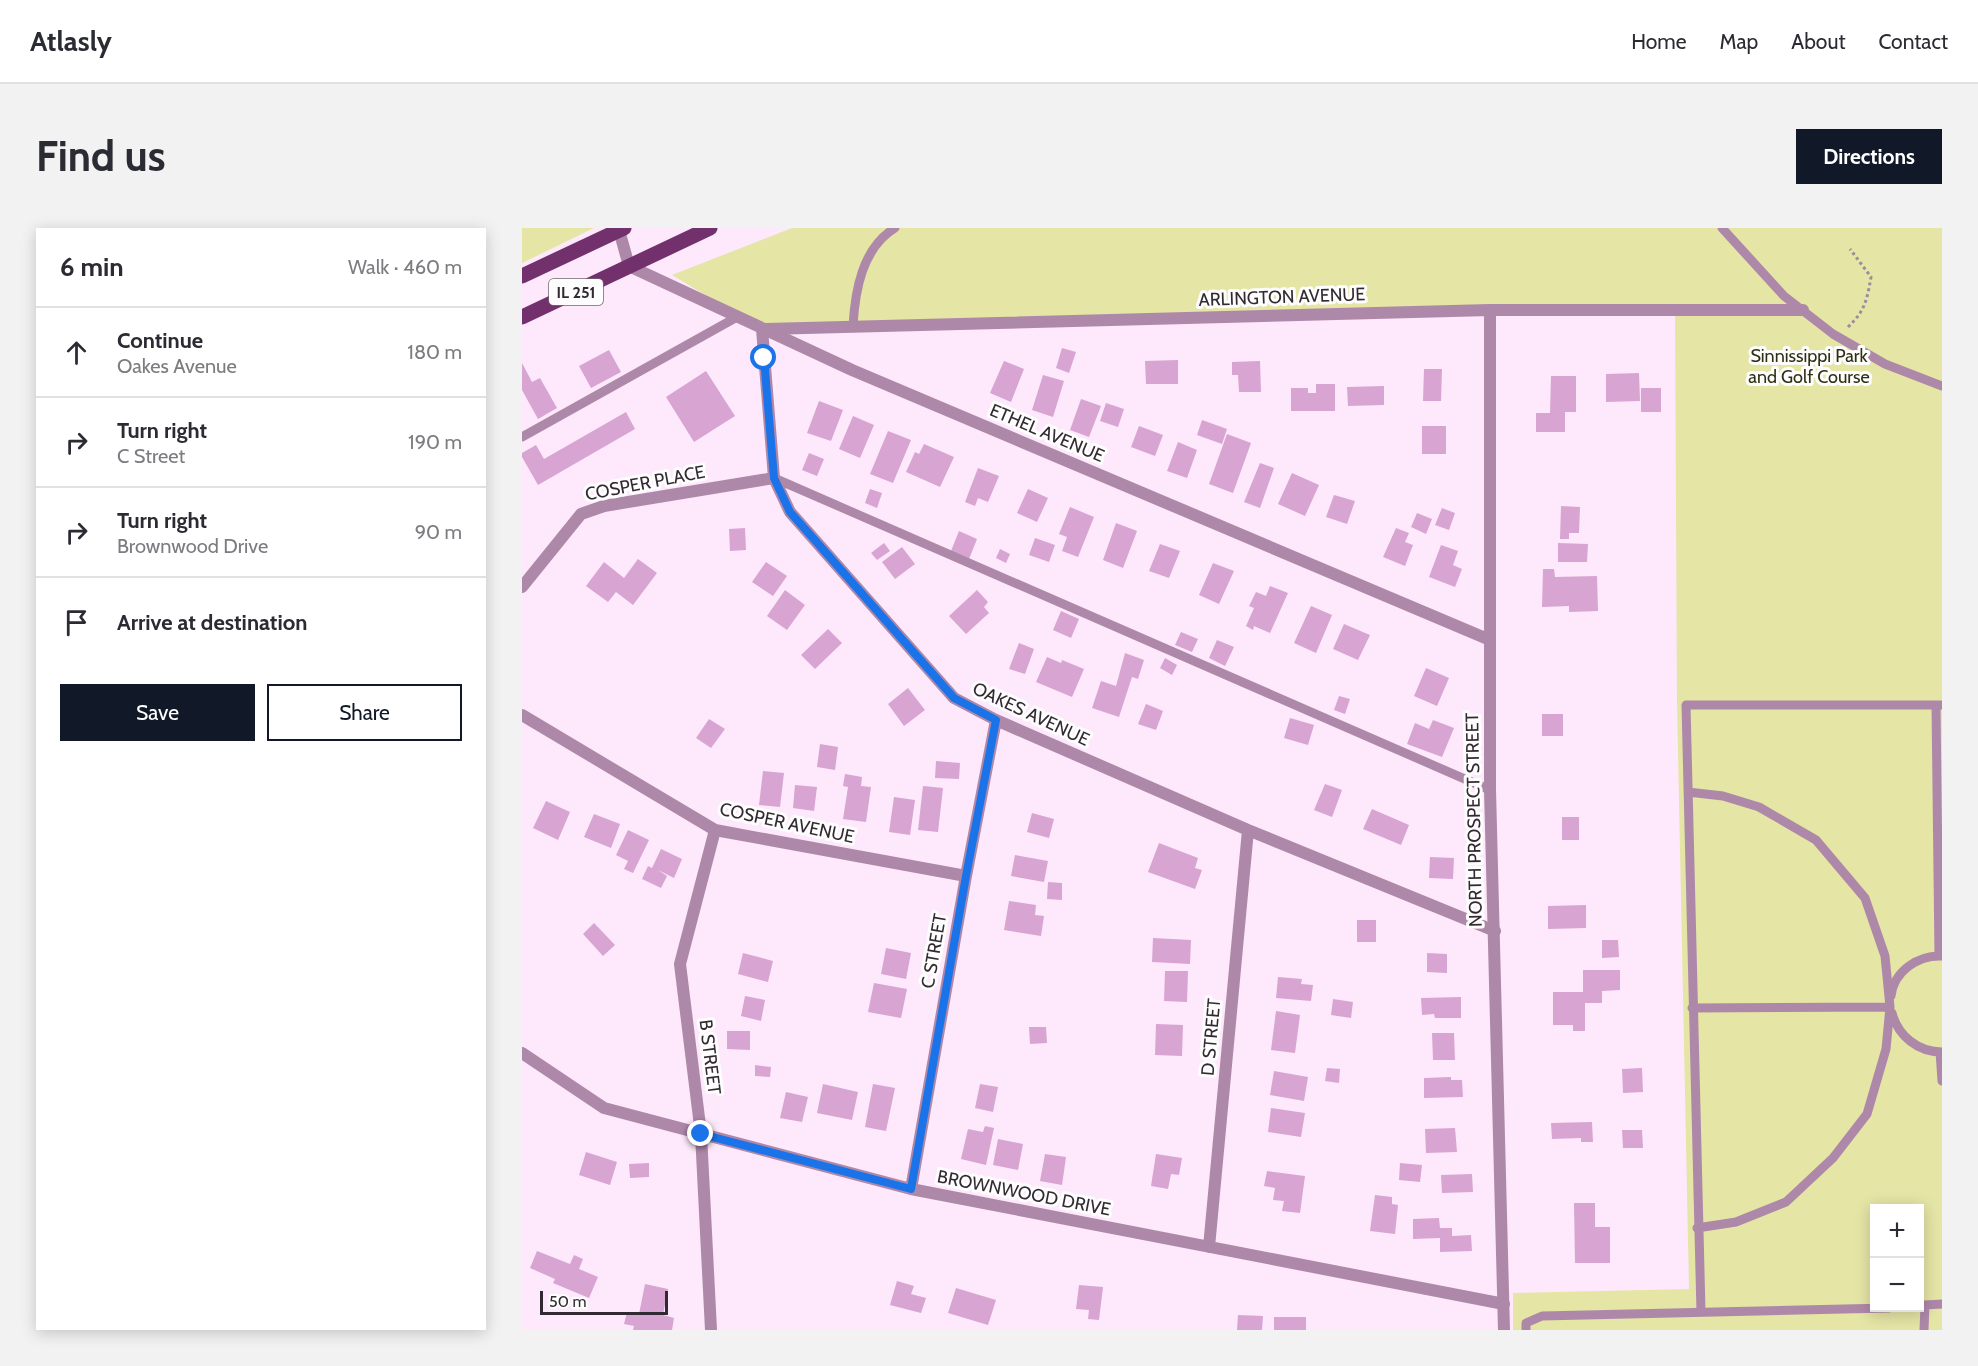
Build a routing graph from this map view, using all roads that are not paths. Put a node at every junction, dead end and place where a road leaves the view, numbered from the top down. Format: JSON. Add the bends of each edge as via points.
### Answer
{"nodes":[{"id":1,"x":711,"y":228,"type":"edge"},
{"id":2,"x":895,"y":228,"type":"edge"},
{"id":3,"x":1722,"y":228,"type":"edge"},
{"id":4,"x":622,"y":229,"type":"edge"},
{"id":5,"x":629,"y":266,"type":"junction"},
{"id":6,"x":522,"y":276,"type":"edge"},
{"id":7,"x":1490,"y":310,"type":"junction"},
{"id":8,"x":1803,"y":310,"type":"junction"},
{"id":9,"x":522,"y":317,"type":"edge"},
{"id":10,"x":737,"y":317,"type":"junction"},
{"id":11,"x":853,"y":326,"type":"junction"},
{"id":12,"x":762,"y":329,"type":"junction"},
{"id":13,"x":1942,"y":386,"type":"edge"},
{"id":14,"x":522,"y":437,"type":"edge"},
{"id":15,"x":774,"y":478,"type":"junction"},
{"id":16,"x":522,"y":587,"type":"edge"},
{"id":17,"x":1490,"y":640,"type":"junction"},
{"id":18,"x":1939,"y":705,"type":"edge"},
{"id":19,"x":522,"y":715,"type":"edge"},
{"id":20,"x":996,"y":720,"type":"junction"},
{"id":21,"x":1490,"y":790,"type":"junction"},
{"id":22,"x":1688,"y":792,"type":"junction"},
{"id":23,"x":715,"y":830,"type":"junction"},
{"id":24,"x":1248,"y":830,"type":"junction"},
{"id":25,"x":966,"y":876,"type":"junction"},
{"id":26,"x":1495,"y":931,"type":"junction"},
{"id":27,"x":1941,"y":956,"type":"edge"},
{"id":28,"x":1890,"y":1007,"type":"junction"},
{"id":29,"x":1692,"y":1008,"type":"junction"},
{"id":30,"x":1941,"y":1052,"type":"edge"},
{"id":31,"x":522,"y":1053,"type":"edge"},
{"id":32,"x":1942,"y":1081,"type":"edge"},
{"id":33,"x":701,"y":1134,"type":"junction"},
{"id":34,"x":911,"y":1189,"type":"junction"},
{"id":35,"x":1697,"y":1228,"type":"junction"},
{"id":36,"x":1209,"y":1247,"type":"junction"},
{"id":37,"x":1504,"y":1304,"type":"junction"},
{"id":38,"x":1942,"y":1304,"type":"edge"},
{"id":39,"x":1924,"y":1305,"type":"edge"},
{"id":40,"x":1870,"y":1308,"type":"edge"},
{"id":41,"x":1701,"y":1312,"type":"junction"},
{"id":42,"x":1923,"y":1312,"type":"edge"},
{"id":43,"x":711,"y":1330,"type":"edge"},
{"id":44,"x":1504,"y":1330,"type":"edge"},
{"id":45,"x":1526,"y":1330,"type":"edge"},
{"id":46,"x":1924,"y":1330,"type":"edge"}],
"edges":[{"from":1,"to":5,"type":"main road","number":"IL 251"},
{"from":2,"to":11,"type":"lane","via":[[874,247],[864,269],[855,298]]},
{"from":3,"to":8,"type":"lane","via":[[1784,296]]},
{"from":4,"to":5,"type":"street"},
{"from":4,"to":6,"type":"main road","number":"IL 251"},
{"from":5,"to":9,"type":"main road","number":"IL 251"},
{"from":5,"to":10,"type":"street","name":"ETHEL AVENUE"},
{"from":7,"to":8,"type":"street","name":"ARLINGTON AVENUE"},
{"from":7,"to":11,"type":"street","name":"ARLINGTON AVENUE"},
{"from":7,"to":17,"type":"street","name":"NORTH PROSPECT STREET"},
{"from":8,"to":13,"type":"lane","via":[[1838,337],[1885,364]]},
{"from":10,"to":12,"type":"street","name":"ETHEL AVENUE"},
{"from":10,"to":14,"type":"lane"},
{"from":11,"to":12,"type":"street","name":"ARLINGTON AVENUE"},
{"from":12,"to":15,"type":"street","name":"OAKES AVENUE"},
{"from":12,"to":17,"type":"street","name":"ETHEL AVENUE"},
{"from":15,"to":16,"type":"street","name":"COSPER PLACE","via":[[604,506],[581,514]]},
{"from":15,"to":20,"type":"street","name":"OAKES AVENUE","via":[[790,512],[954,698]]},
{"from":15,"to":21,"type":"lane"},
{"from":17,"to":21,"type":"street","name":"NORTH PROSPECT STREET"},
{"from":18,"to":22,"type":"lane","via":[[1686,705]]},
{"from":18,"to":27,"type":"lane"},
{"from":19,"to":23,"type":"street","name":"COSPER AVENUE"},
{"from":20,"to":24,"type":"street","name":"OAKES AVENUE"},
{"from":20,"to":25,"type":"street","name":"C STREET"},
{"from":21,"to":26,"type":"street","name":"NORTH PROSPECT STREET"},
{"from":22,"to":28,"type":"lane","via":[[1723,796],[1759,807],[1816,840],[1865,898],[1885,956]]},
{"from":22,"to":29,"type":"lane"},
{"from":23,"to":25,"type":"street","name":"COSPER AVENUE"},
{"from":23,"to":33,"type":"street","name":"B STREET","via":[[680,964]]},
{"from":24,"to":26,"type":"street","name":"OAKES AVENUE"},
{"from":24,"to":36,"type":"street","name":"D STREET"},
{"from":25,"to":34,"type":"street","name":"C STREET"},
{"from":26,"to":37,"type":"street","name":"NORTH PROSPECT STREET"},
{"from":27,"to":28,"type":"lane","via":[[1917,961],[1905,969],[1895,982]]},
{"from":28,"to":29,"type":"lane"},
{"from":28,"to":30,"type":"lane","via":[[1894,1023],[1909,1042]]},
{"from":28,"to":35,"type":"lane","via":[[1886,1049],[1867,1114],[1833,1158],[1786,1202],[1736,1222]]},
{"from":29,"to":35,"type":"lane"},
{"from":30,"to":32,"type":"lane"},
{"from":31,"to":33,"type":"street","name":"BROWNWOOD DRIVE","via":[[604,1108]]},
{"from":33,"to":34,"type":"street","name":"BROWNWOOD DRIVE"},
{"from":33,"to":43,"type":"street","name":"B STREET"},
{"from":34,"to":36,"type":"street","name":"BROWNWOOD DRIVE"},
{"from":35,"to":41,"type":"lane"},
{"from":36,"to":37,"type":"street","name":"BROWNWOOD DRIVE"},
{"from":37,"to":44,"type":"street","name":"NORTH PROSPECT STREET"},
{"from":38,"to":39,"type":"lane"},
{"from":40,"to":41,"type":"lane"},
{"from":41,"to":45,"type":"lane","via":[[1542,1316],[1526,1323]]},
{"from":42,"to":46,"type":"lane"}]}
